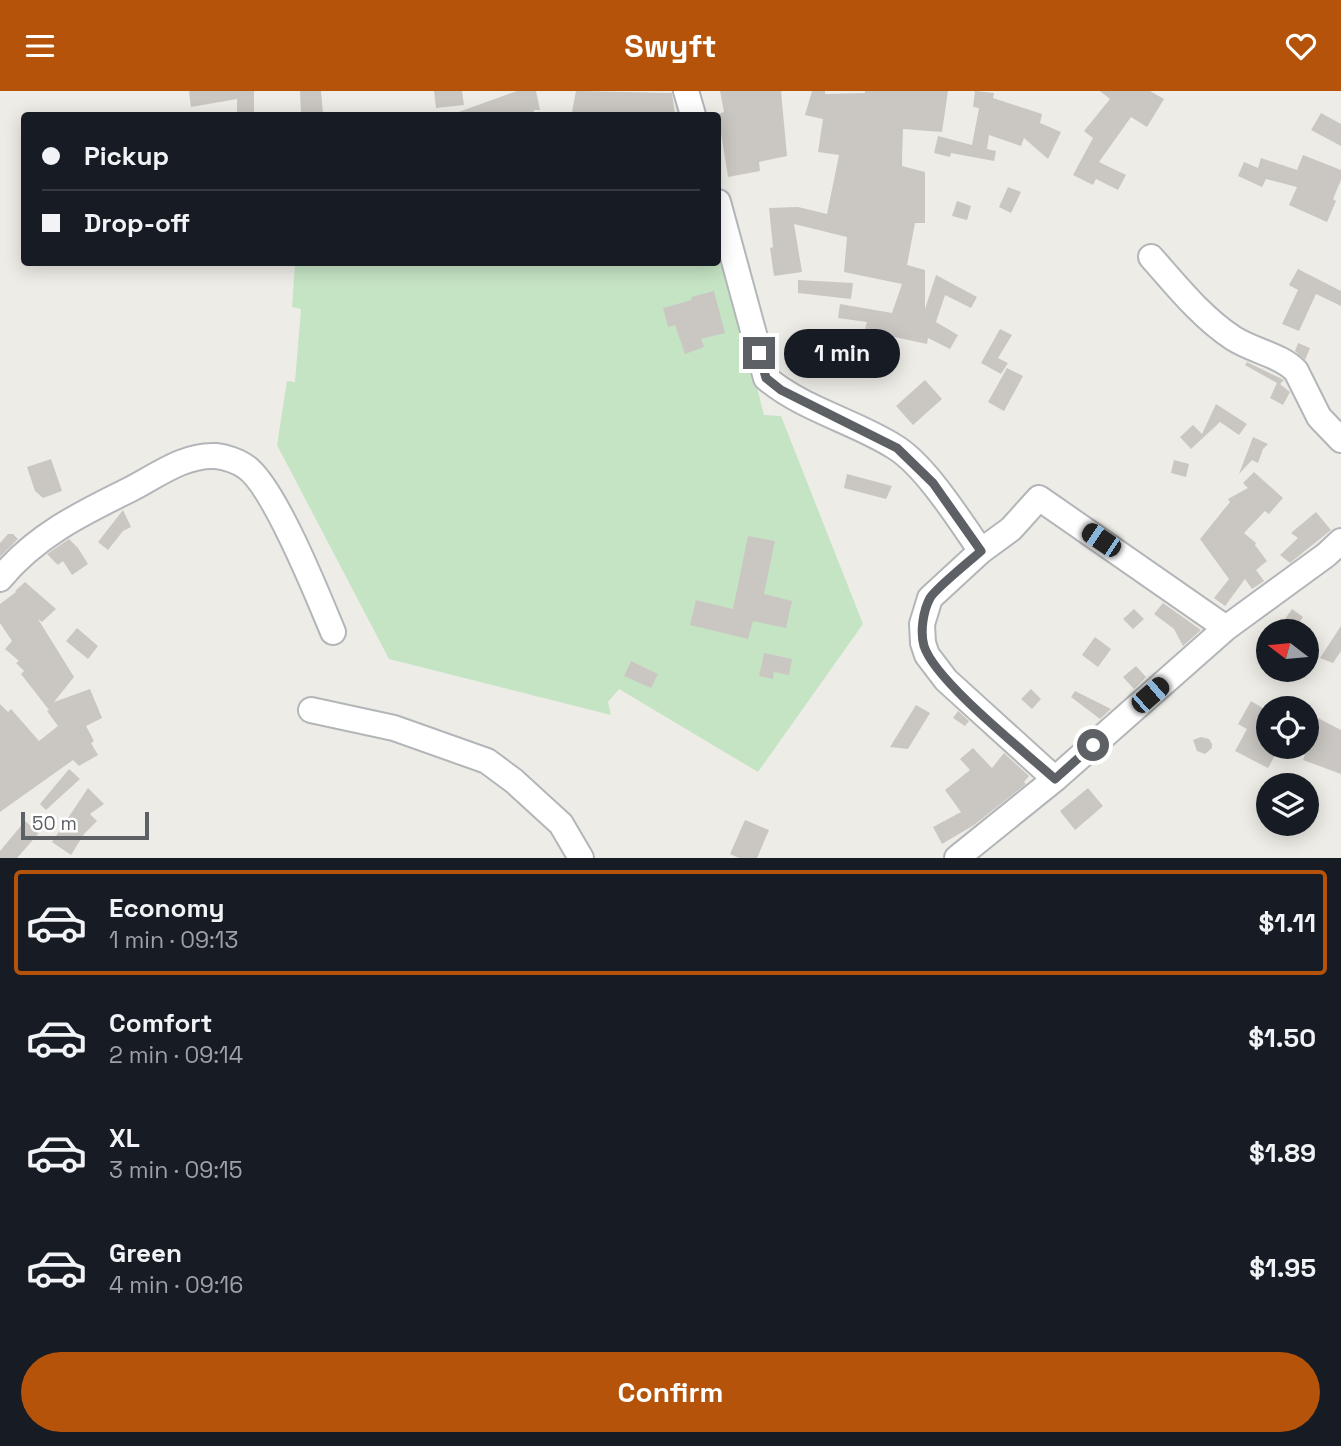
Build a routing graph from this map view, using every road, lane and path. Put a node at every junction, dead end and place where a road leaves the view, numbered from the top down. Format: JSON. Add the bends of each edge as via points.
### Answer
{"nodes":[{"id":1,"x":686,"y":91,"type":"edge"},
{"id":2,"x":692,"y":112,"type":"edge"},
{"id":3,"x":721,"y":213,"type":"edge"},
{"id":4,"x":1151,"y":257,"type":"dead end"},
{"id":5,"x":1341,"y":440,"type":"edge"},
{"id":6,"x":1341,"y":541,"type":"edge"},
{"id":7,"x":981,"y":551,"type":"junction"},
{"id":8,"x":0,"y":579,"type":"edge"},
{"id":9,"x":1226,"y":628,"type":"junction"},
{"id":10,"x":333,"y":632,"type":"dead end"},
{"id":11,"x":311,"y":710,"type":"dead end"},
{"id":12,"x":1055,"y":779,"type":"junction"},
{"id":13,"x":581,"y":858,"type":"edge"},
{"id":14,"x":957,"y":858,"type":"edge"}],
"edges":[{"from":1,"to":2,"type":"street"},
{"from":3,"to":7,"type":"street","via":[[766,378],[809,405],[897,448],[933,483]]},
{"from":4,"to":5,"type":"street","via":[[1213,324],[1250,348],[1290,365],[1319,417]]},
{"from":6,"to":9,"type":"street"},
{"from":7,"to":9,"type":"street","via":[[1011,529],[1039,499]]},
{"from":7,"to":12,"type":"street","via":[[930,598],[922,624],[923,643],[946,680]]},
{"from":8,"to":10,"type":"street","via":[[44,536],[75,516],[182,462],[214,456],[246,467],[265,487]]},
{"from":9,"to":12,"type":"street"},
{"from":11,"to":13,"type":"street","via":[[394,728],[487,761],[561,824]]},
{"from":12,"to":14,"type":"street"}]}
